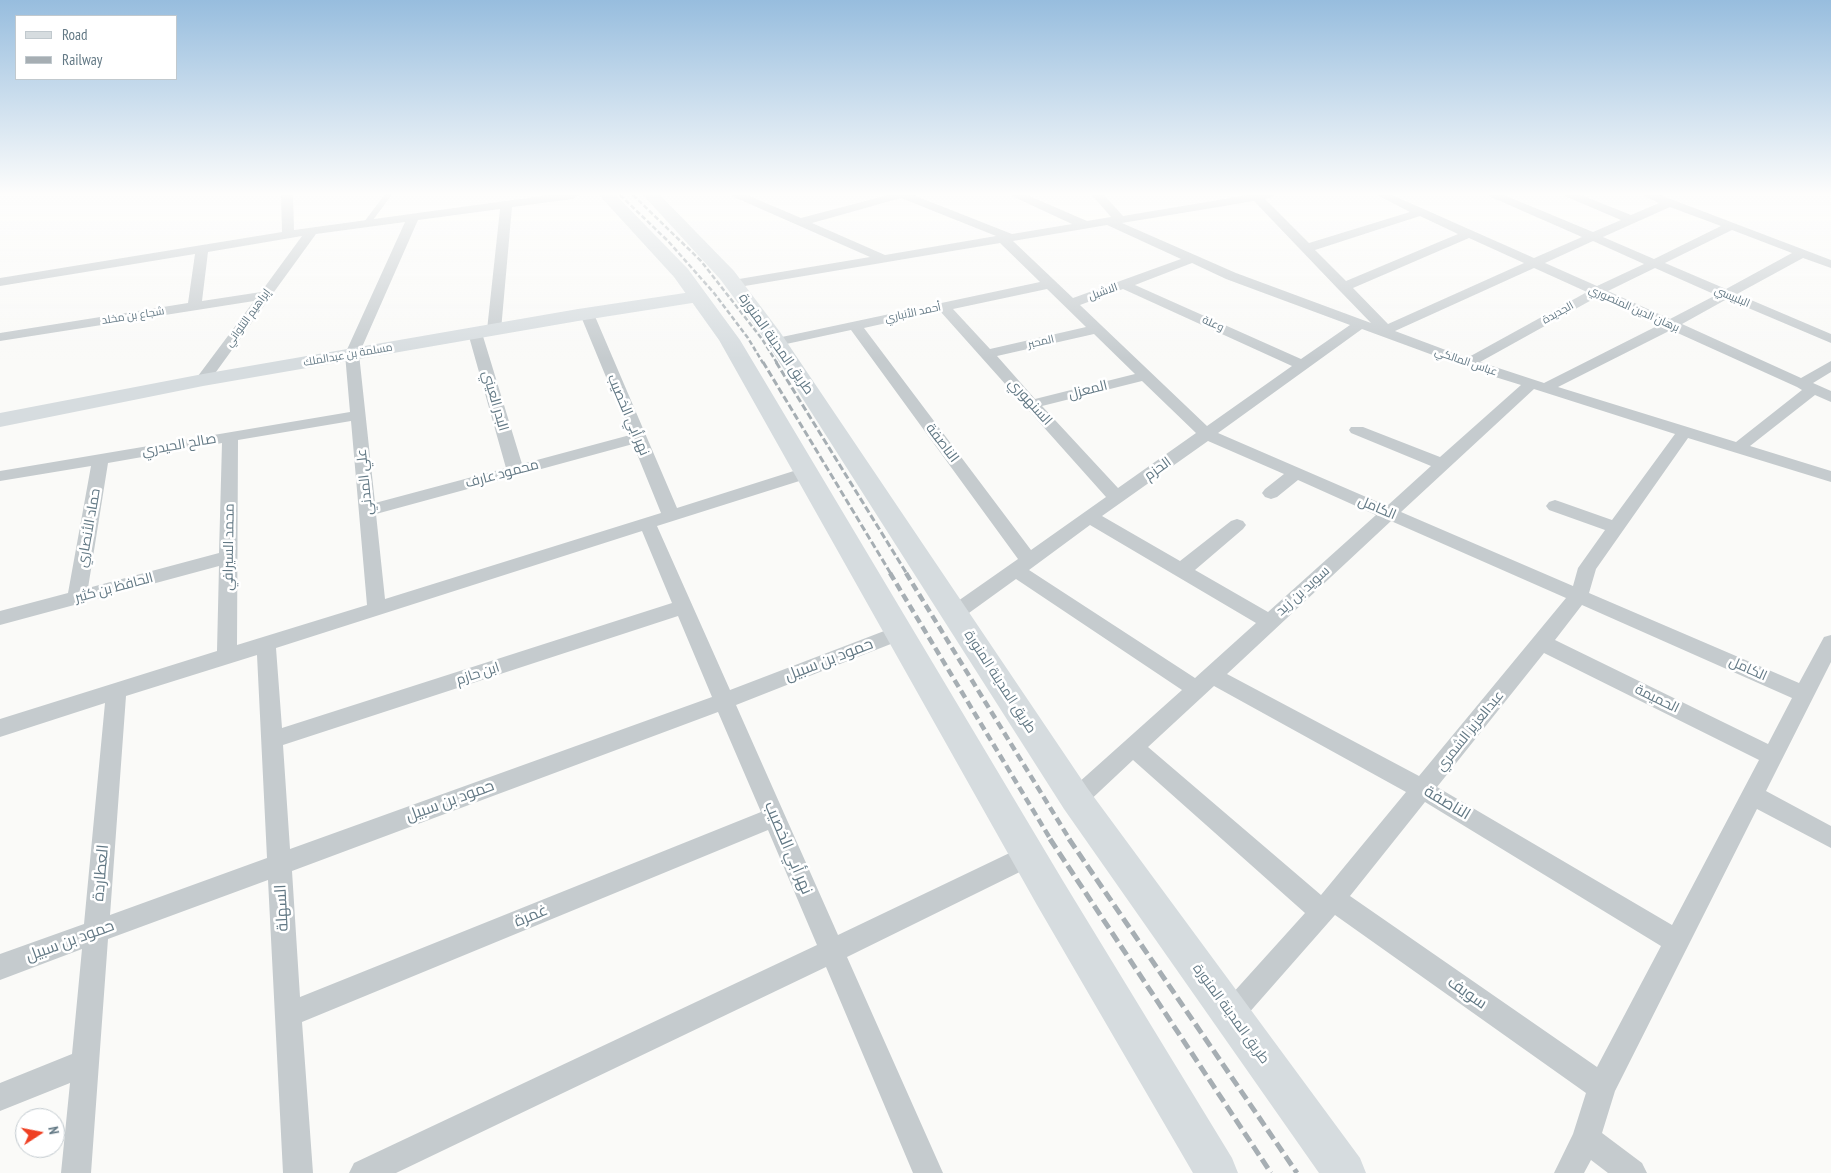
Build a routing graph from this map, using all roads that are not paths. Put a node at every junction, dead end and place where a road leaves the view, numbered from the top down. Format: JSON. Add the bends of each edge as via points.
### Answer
{"nodes":[{"id":1,"x":202,"y":249,"type":"edge"},
{"id":2,"x":197,"y":250,"type":"edge"},
{"id":3,"x":298,"y":250,"type":"edge"},
{"id":4,"x":399,"y":250,"type":"edge"},
{"id":5,"x":498,"y":250,"type":"edge"},
{"id":6,"x":659,"y":250,"type":"edge"},
{"id":7,"x":701,"y":250,"type":"edge"},
{"id":8,"x":863,"y":250,"type":"edge"},
{"id":9,"x":941,"y":250,"type":"edge"},
{"id":10,"x":1018,"y":250,"type":"edge"},
{"id":11,"x":1173,"y":250,"type":"edge"},
{"id":12,"x":1309,"y":250,"type":"edge"},
{"id":13,"x":1431,"y":250,"type":"edge"},
{"id":14,"x":1503,"y":250,"type":"edge"},
{"id":15,"x":1564,"y":250,"type":"edge"},
{"id":16,"x":1623,"y":250,"type":"edge"},
{"id":17,"x":1679,"y":250,"type":"edge"},
{"id":18,"x":1793,"y":250,"type":"edge"},
{"id":19,"x":1802,"y":253,"type":"junction"},
{"id":20,"x":884,"y":259,"type":"junction"},
{"id":21,"x":1192,"y":259,"type":"junction"},
{"id":22,"x":1652,"y":262,"type":"junction"},
{"id":23,"x":1535,"y":264,"type":"junction"},
{"id":24,"x":1831,"y":264,"type":"edge"},
{"id":25,"x":0,"y":282,"type":"edge"},
{"id":26,"x":733,"y":284,"type":"junction"},
{"id":27,"x":1050,"y":284,"type":"junction"},
{"id":28,"x":1123,"y":284,"type":"junction"},
{"id":29,"x":1344,"y":287,"type":"junction"},
{"id":30,"x":1596,"y":292,"type":"junction"},
{"id":31,"x":266,"y":294,"type":"junction"},
{"id":32,"x":1726,"y":295,"type":"junction"},
{"id":33,"x":698,"y":297,"type":"junction"},
{"id":34,"x":1070,"y":304,"type":"junction"},
{"id":35,"x":194,"y":306,"type":"junction"},
{"id":36,"x":944,"y":307,"type":"junction"},
{"id":37,"x":587,"y":314,"type":"junction"},
{"id":38,"x":1360,"y":324,"type":"junction"},
{"id":39,"x":1670,"y":325,"type":"junction"},
{"id":40,"x":854,"y":326,"type":"junction"},
{"id":41,"x":1096,"y":329,"type":"junction"},
{"id":42,"x":484,"y":332,"type":"junction"},
{"id":43,"x":1388,"y":332,"type":"junction"},
{"id":44,"x":0,"y":337,"type":"edge"},
{"id":45,"x":1831,"y":339,"type":"edge"},
{"id":46,"x":777,"y":342,"type":"junction"},
{"id":47,"x":352,"y":354,"type":"junction"},
{"id":48,"x":987,"y":354,"type":"junction"},
{"id":49,"x":1468,"y":363,"type":"junction"},
{"id":50,"x":1303,"y":364,"type":"junction"},
{"id":51,"x":1831,"y":365,"type":"edge"},
{"id":52,"x":1145,"y":376,"type":"junction"},
{"id":53,"x":203,"y":380,"type":"junction"},
{"id":54,"x":1538,"y":386,"type":"junction"},
{"id":55,"x":1808,"y":387,"type":"junction"},
{"id":56,"x":1831,"y":397,"type":"edge"},
{"id":57,"x":1032,"y":404,"type":"junction"},
{"id":58,"x":358,"y":415,"type":"junction"},
{"id":59,"x":0,"y":420,"type":"edge"},
{"id":60,"x":1357,"y":430,"type":"dead end"},
{"id":61,"x":1685,"y":432,"type":"junction"},
{"id":62,"x":1206,"y":434,"type":"junction"},
{"id":63,"x":230,"y":437,"type":"junction"},
{"id":64,"x":638,"y":438,"type":"junction"},
{"id":65,"x":1738,"y":448,"type":"junction"},
{"id":66,"x":100,"y":459,"type":"junction"},
{"id":67,"x":1442,"y":464,"type":"junction"},
{"id":68,"x":515,"y":470,"type":"junction"},
{"id":69,"x":806,"y":473,"type":"junction"},
{"id":70,"x":1296,"y":473,"type":"junction"},
{"id":71,"x":0,"y":476,"type":"edge"},
{"id":72,"x":1831,"y":477,"type":"edge"},
{"id":73,"x":1272,"y":493,"type":"dead end"},
{"id":74,"x":1117,"y":498,"type":"junction"},
{"id":75,"x":1555,"y":506,"type":"dead end"},
{"id":76,"x":368,"y":512,"type":"junction"},
{"id":77,"x":1389,"y":513,"type":"junction"},
{"id":78,"x":671,"y":515,"type":"junction"},
{"id":79,"x":1090,"y":517,"type":"junction"},
{"id":80,"x":647,"y":523,"type":"junction"},
{"id":81,"x":1237,"y":525,"type":"dead end"},
{"id":82,"x":1616,"y":528,"type":"junction"},
{"id":83,"x":228,"y":557,"type":"junction"},
{"id":84,"x":1022,"y":565,"type":"junction"},
{"id":85,"x":1182,"y":570,"type":"junction"},
{"id":86,"x":1579,"y":596,"type":"junction"},
{"id":87,"x":77,"y":598,"type":"junction"},
{"id":88,"x":683,"y":607,"type":"junction"},
{"id":89,"x":377,"y":609,"type":"junction"},
{"id":90,"x":955,"y":613,"type":"junction"},
{"id":91,"x":0,"y":618,"type":"edge"},
{"id":92,"x":1270,"y":622,"type":"junction"},
{"id":93,"x":899,"y":633,"type":"junction"},
{"id":94,"x":1541,"y":642,"type":"junction"},
{"id":95,"x":1831,"y":642,"type":"edge"},
{"id":96,"x":266,"y":644,"type":"junction"},
{"id":97,"x":228,"y":656,"type":"junction"},
{"id":98,"x":1204,"y":682,"type":"junction"},
{"id":99,"x":116,"y":692,"type":"junction"},
{"id":100,"x":1804,"y":694,"type":"junction"},
{"id":101,"x":724,"y":701,"type":"junction"},
{"id":102,"x":0,"y":728,"type":"edge"},
{"id":103,"x":272,"y":740,"type":"junction"},
{"id":104,"x":1133,"y":747,"type":"junction"},
{"id":105,"x":1772,"y":756,"type":"junction"},
{"id":106,"x":1422,"y":788,"type":"junction"},
{"id":107,"x":1752,"y":795,"type":"junction"},
{"id":108,"x":1076,"y":798,"type":"junction"},
{"id":109,"x":774,"y":817,"type":"junction"},
{"id":110,"x":1831,"y":838,"type":"edge"},
{"id":111,"x":1028,"y":856,"type":"junction"},
{"id":112,"x":280,"y":864,"type":"junction"},
{"id":113,"x":1327,"y":905,"type":"junction"},
{"id":114,"x":96,"y":932,"type":"junction"},
{"id":115,"x":1677,"y":941,"type":"junction"},
{"id":116,"x":832,"y":951,"type":"junction"},
{"id":117,"x":0,"y":967,"type":"edge"},
{"id":118,"x":1231,"y":1014,"type":"junction"},
{"id":119,"x":288,"y":1015,"type":"junction"},
{"id":120,"x":84,"y":1064,"type":"junction"},
{"id":121,"x":1602,"y":1087,"type":"junction"},
{"id":122,"x":0,"y":1097,"type":"edge"},
{"id":123,"x":1586,"y":1139,"type":"junction"},
{"id":124,"x":76,"y":1173,"type":"edge"},
{"id":125,"x":298,"y":1173,"type":"edge"},
{"id":126,"x":364,"y":1173,"type":"edge"},
{"id":127,"x":928,"y":1173,"type":"edge"},
{"id":128,"x":1217,"y":1173,"type":"edge"},
{"id":129,"x":1346,"y":1173,"type":"edge"},
{"id":130,"x":1569,"y":1173,"type":"edge"},
{"id":131,"x":1632,"y":1173,"type":"edge"}],
"edges":[{"from":1,"to":35,"type":"street"},
{"from":2,"to":25,"type":"street"},
{"from":3,"to":31,"type":"street","name":"إبراهيم التلواني"},
{"from":4,"to":47,"type":"street"},
{"from":5,"to":42,"type":"street"},
{"from":6,"to":33,"type":"main road"},
{"from":7,"to":26,"type":"main road","name":"طريق المدينة المنورة"},
{"from":8,"to":20,"type":"street"},
{"from":9,"to":20,"type":"street"},
{"from":10,"to":27,"type":"street","name":"الكامل"},
{"from":11,"to":21,"type":"street","name":"عباس المالكي"},
{"from":12,"to":29,"type":"street"},
{"from":13,"to":29,"type":"street"},
{"from":14,"to":23,"type":"street","name":"برهان الدين المنصوري"},
{"from":15,"to":23,"type":"street"},
{"from":16,"to":22,"type":"street","name":"البلبيسي"},
{"from":17,"to":22,"type":"street","name":"الجديدة"},
{"from":18,"to":19,"type":"street"},
{"from":19,"to":24,"type":"street"},
{"from":19,"to":32,"type":"street","name":"سويد بن زيد"},
{"from":20,"to":26,"type":"street"},
{"from":21,"to":28,"type":"street","name":"الاشبل"},
{"from":21,"to":38,"type":"street","name":"عباس المالكي"},
{"from":22,"to":30,"type":"street","name":"الجديدة"},
{"from":22,"to":32,"type":"street","name":"البلبيسي"},
{"from":23,"to":30,"type":"street","name":"برهان الدين المنصوري"},
{"from":23,"to":43,"type":"street"},
{"from":26,"to":46,"type":"main road","name":"طريق المدينة المنورة"},
{"from":27,"to":34,"type":"street","name":"الكامل"},
{"from":27,"to":36,"type":"street","name":"أحمد الأنباري"},
{"from":28,"to":34,"type":"street","name":"الاشبل"},
{"from":28,"to":50,"type":"street","name":"وعلة"},
{"from":29,"to":43,"type":"street"},
{"from":30,"to":39,"type":"street","name":"برهان الدين المنصوري"},
{"from":30,"to":49,"type":"street","name":"الجديدة"},
{"from":31,"to":35,"type":"street","name":"شجاع بن مخلد"},
{"from":31,"to":53,"type":"street","name":"إبراهيم التلواني"},
{"from":32,"to":39,"type":"street","name":"سويد بن زيد"},
{"from":32,"to":45,"type":"street","name":"البلبيسي"},
{"from":33,"to":37,"type":"main road","name":"مسلمة بن عبدالملك"},
{"from":33,"to":69,"type":"main road","via":[[728,340]]},
{"from":34,"to":41,"type":"street","name":"الكامل"},
{"from":35,"to":44,"type":"street","name":"شجاع بن مخلد"},
{"from":36,"to":40,"type":"street","name":"أحمد الأنباري"},
{"from":36,"to":48,"type":"street","name":"السنهوري"},
{"from":37,"to":42,"type":"main road","name":"مسلمة بن عبدالملك"},
{"from":37,"to":64,"type":"street","name":"نهر أبي الخصيب"},
{"from":38,"to":43,"type":"street","name":"عباس المالكي"},
{"from":38,"to":50,"type":"street","name":"الحزم"},
{"from":39,"to":54,"type":"street","name":"سويد بن زيد"},
{"from":39,"to":55,"type":"street","name":"برهان الدين المنصوري"},
{"from":40,"to":46,"type":"street","name":"أحمد الأنباري"},
{"from":40,"to":84,"type":"street","name":"الناصفة"},
{"from":41,"to":48,"type":"street","name":"المحبر"},
{"from":41,"to":52,"type":"street","name":"الكامل"},
{"from":42,"to":47,"type":"main road","name":"مسلمة بن عبدالملك"},
{"from":42,"to":68,"type":"street","name":"البدر العيني"},
{"from":43,"to":49,"type":"street","name":"عباس المالكي"},
{"from":46,"to":90,"type":"main road","name":"طريق المدينة المنورة"},
{"from":47,"to":53,"type":"main road","name":"مسلمة بن عبدالملك"},
{"from":47,"to":58,"type":"street","name":"علي المدني"},
{"from":48,"to":57,"type":"street","name":"السنهوري"},
{"from":49,"to":54,"type":"street","name":"عباس المالكي"},
{"from":50,"to":62,"type":"street","name":"الحزم"},
{"from":51,"to":55,"type":"street"},
{"from":52,"to":57,"type":"street","name":"المعزل"},
{"from":52,"to":62,"type":"street","name":"الكامل"},
{"from":53,"to":59,"type":"main road","name":"مسلمة بن عبدالملك"},
{"from":54,"to":61,"type":"street","name":"عباس المالكي"},
{"from":54,"to":67,"type":"street","name":"سويد بن زيد"},
{"from":55,"to":56,"type":"street","name":"برهان الدين المنصوري"},
{"from":55,"to":65,"type":"street"},
{"from":57,"to":74,"type":"street","name":"السنهوري"},
{"from":58,"to":63,"type":"street","name":"صالح الحيدري"},
{"from":58,"to":76,"type":"street","name":"علي المدني"},
{"from":60,"to":67,"type":"street"},
{"from":61,"to":65,"type":"street","name":"عباس المالكي"},
{"from":61,"to":82,"type":"street","name":"عبدالعزيز الشمري"},
{"from":62,"to":70,"type":"street","name":"الكامل"},
{"from":62,"to":74,"type":"street","name":"الحزم"},
{"from":63,"to":66,"type":"street","name":"صالح الحيدري"},
{"from":63,"to":83,"type":"street","name":"محمد السيرافي"},
{"from":64,"to":68,"type":"street","name":"محمود عارف"},
{"from":64,"to":78,"type":"street","name":"نهر أبي الخصيب"},
{"from":65,"to":72,"type":"street","name":"عباس المالكي"},
{"from":66,"to":71,"type":"street","name":"صالح الحيدري"},
{"from":66,"to":87,"type":"street","name":"حماد الأنصاري"},
{"from":67,"to":77,"type":"street","name":"سويد بن زيد"},
{"from":68,"to":76,"type":"street","name":"محمود عارف"},
{"from":69,"to":78,"type":"street"},
{"from":69,"to":93,"type":"main road"},
{"from":70,"to":73,"type":"street"},
{"from":70,"to":77,"type":"street","name":"الكامل"},
{"from":74,"to":79,"type":"street","name":"الحزم"},
{"from":75,"to":82,"type":"street"},
{"from":76,"to":89,"type":"street","name":"علي المدني"},
{"from":77,"to":86,"type":"street","name":"الكامل"},
{"from":77,"to":92,"type":"street","name":"سويد بن زيد"},
{"from":78,"to":80,"type":"street"},
{"from":79,"to":84,"type":"street","name":"الحزم"},
{"from":79,"to":85,"type":"street"},
{"from":80,"to":88,"type":"street","name":"نهر أبي الخصيب"},
{"from":80,"to":89,"type":"street"},
{"from":81,"to":85,"type":"street"},
{"from":82,"to":86,"type":"street","name":"عبدالعزيز الشمري","via":[[1587,568]]},
{"from":83,"to":87,"type":"street","name":"الحافظ بن كثير"},
{"from":83,"to":97,"type":"street","name":"محمد السيرافي"},
{"from":84,"to":90,"type":"street","name":"الحزم"},
{"from":84,"to":98,"type":"street","name":"الناصفة"},
{"from":85,"to":92,"type":"street"},
{"from":86,"to":94,"type":"street","name":"عبدالعزيز الشمري"},
{"from":86,"to":100,"type":"street","name":"الكامل"},
{"from":87,"to":91,"type":"street","name":"الحافظ بن كثير"},
{"from":88,"to":101,"type":"street","name":"نهر أبي الخصيب"},
{"from":88,"to":103,"type":"street","name":"ابن حازم"},
{"from":89,"to":96,"type":"street"},
{"from":90,"to":108,"type":"main road","name":"طريق المدينة المنورة"},
{"from":92,"to":98,"type":"street","name":"سويد بن زيد"},
{"from":93,"to":101,"type":"street","name":"حمود بن سبيل"},
{"from":93,"to":111,"type":"main road"},
{"from":94,"to":105,"type":"street","name":"الحميمة"},
{"from":94,"to":106,"type":"street","name":"عبدالعزيز الشمري"},
{"from":95,"to":100,"type":"street"},
{"from":96,"to":97,"type":"street"},
{"from":96,"to":103,"type":"street","name":"السهلة"},
{"from":97,"to":99,"type":"street"},
{"from":98,"to":104,"type":"street","name":"سويد بن زيد"},
{"from":98,"to":106,"type":"street","name":"الناصفة"},
{"from":99,"to":102,"type":"street"},
{"from":99,"to":114,"type":"street","name":"العطاردة"},
{"from":100,"to":105,"type":"street"},
{"from":101,"to":109,"type":"street","name":"نهر أبي الخصيب"},
{"from":101,"to":112,"type":"street","name":"حمود بن سبيل"},
{"from":103,"to":112,"type":"street","name":"السهلة"},
{"from":104,"to":108,"type":"street","name":"سويد بن زيد"},
{"from":104,"to":113,"type":"street","name":"سويف"},
{"from":105,"to":107,"type":"street"},
{"from":106,"to":113,"type":"street","name":"عبدالعزيز الشمري"},
{"from":106,"to":115,"type":"street","name":"الناصفة"},
{"from":107,"to":110,"type":"street"},
{"from":107,"to":115,"type":"street"},
{"from":108,"to":118,"type":"main road","name":"طريق المدينة المنورة"},
{"from":109,"to":116,"type":"street","name":"نهر أبي الخصيب"},
{"from":109,"to":119,"type":"street","name":"غمرة"},
{"from":111,"to":116,"type":"street"},
{"from":111,"to":128,"type":"main road"},
{"from":112,"to":114,"type":"street","name":"حمود بن سبيل"},
{"from":112,"to":119,"type":"street","name":"السهلة"},
{"from":113,"to":118,"type":"street","name":"عبدالعزيز الشمري"},
{"from":113,"to":121,"type":"street","name":"سويف"},
{"from":114,"to":117,"type":"street","name":"حمود بن سبيل"},
{"from":114,"to":120,"type":"street","name":"العطاردة"},
{"from":115,"to":121,"type":"street"},
{"from":116,"to":126,"type":"street"},
{"from":116,"to":127,"type":"street","name":"نهر أبي الخصيب"},
{"from":118,"to":129,"type":"main road","name":"طريق المدينة المنورة"},
{"from":119,"to":125,"type":"street","name":"السهلة"},
{"from":120,"to":122,"type":"street"},
{"from":120,"to":124,"type":"street","name":"العطاردة"},
{"from":121,"to":123,"type":"street"},
{"from":123,"to":130,"type":"street"},
{"from":123,"to":131,"type":"street"}]}
